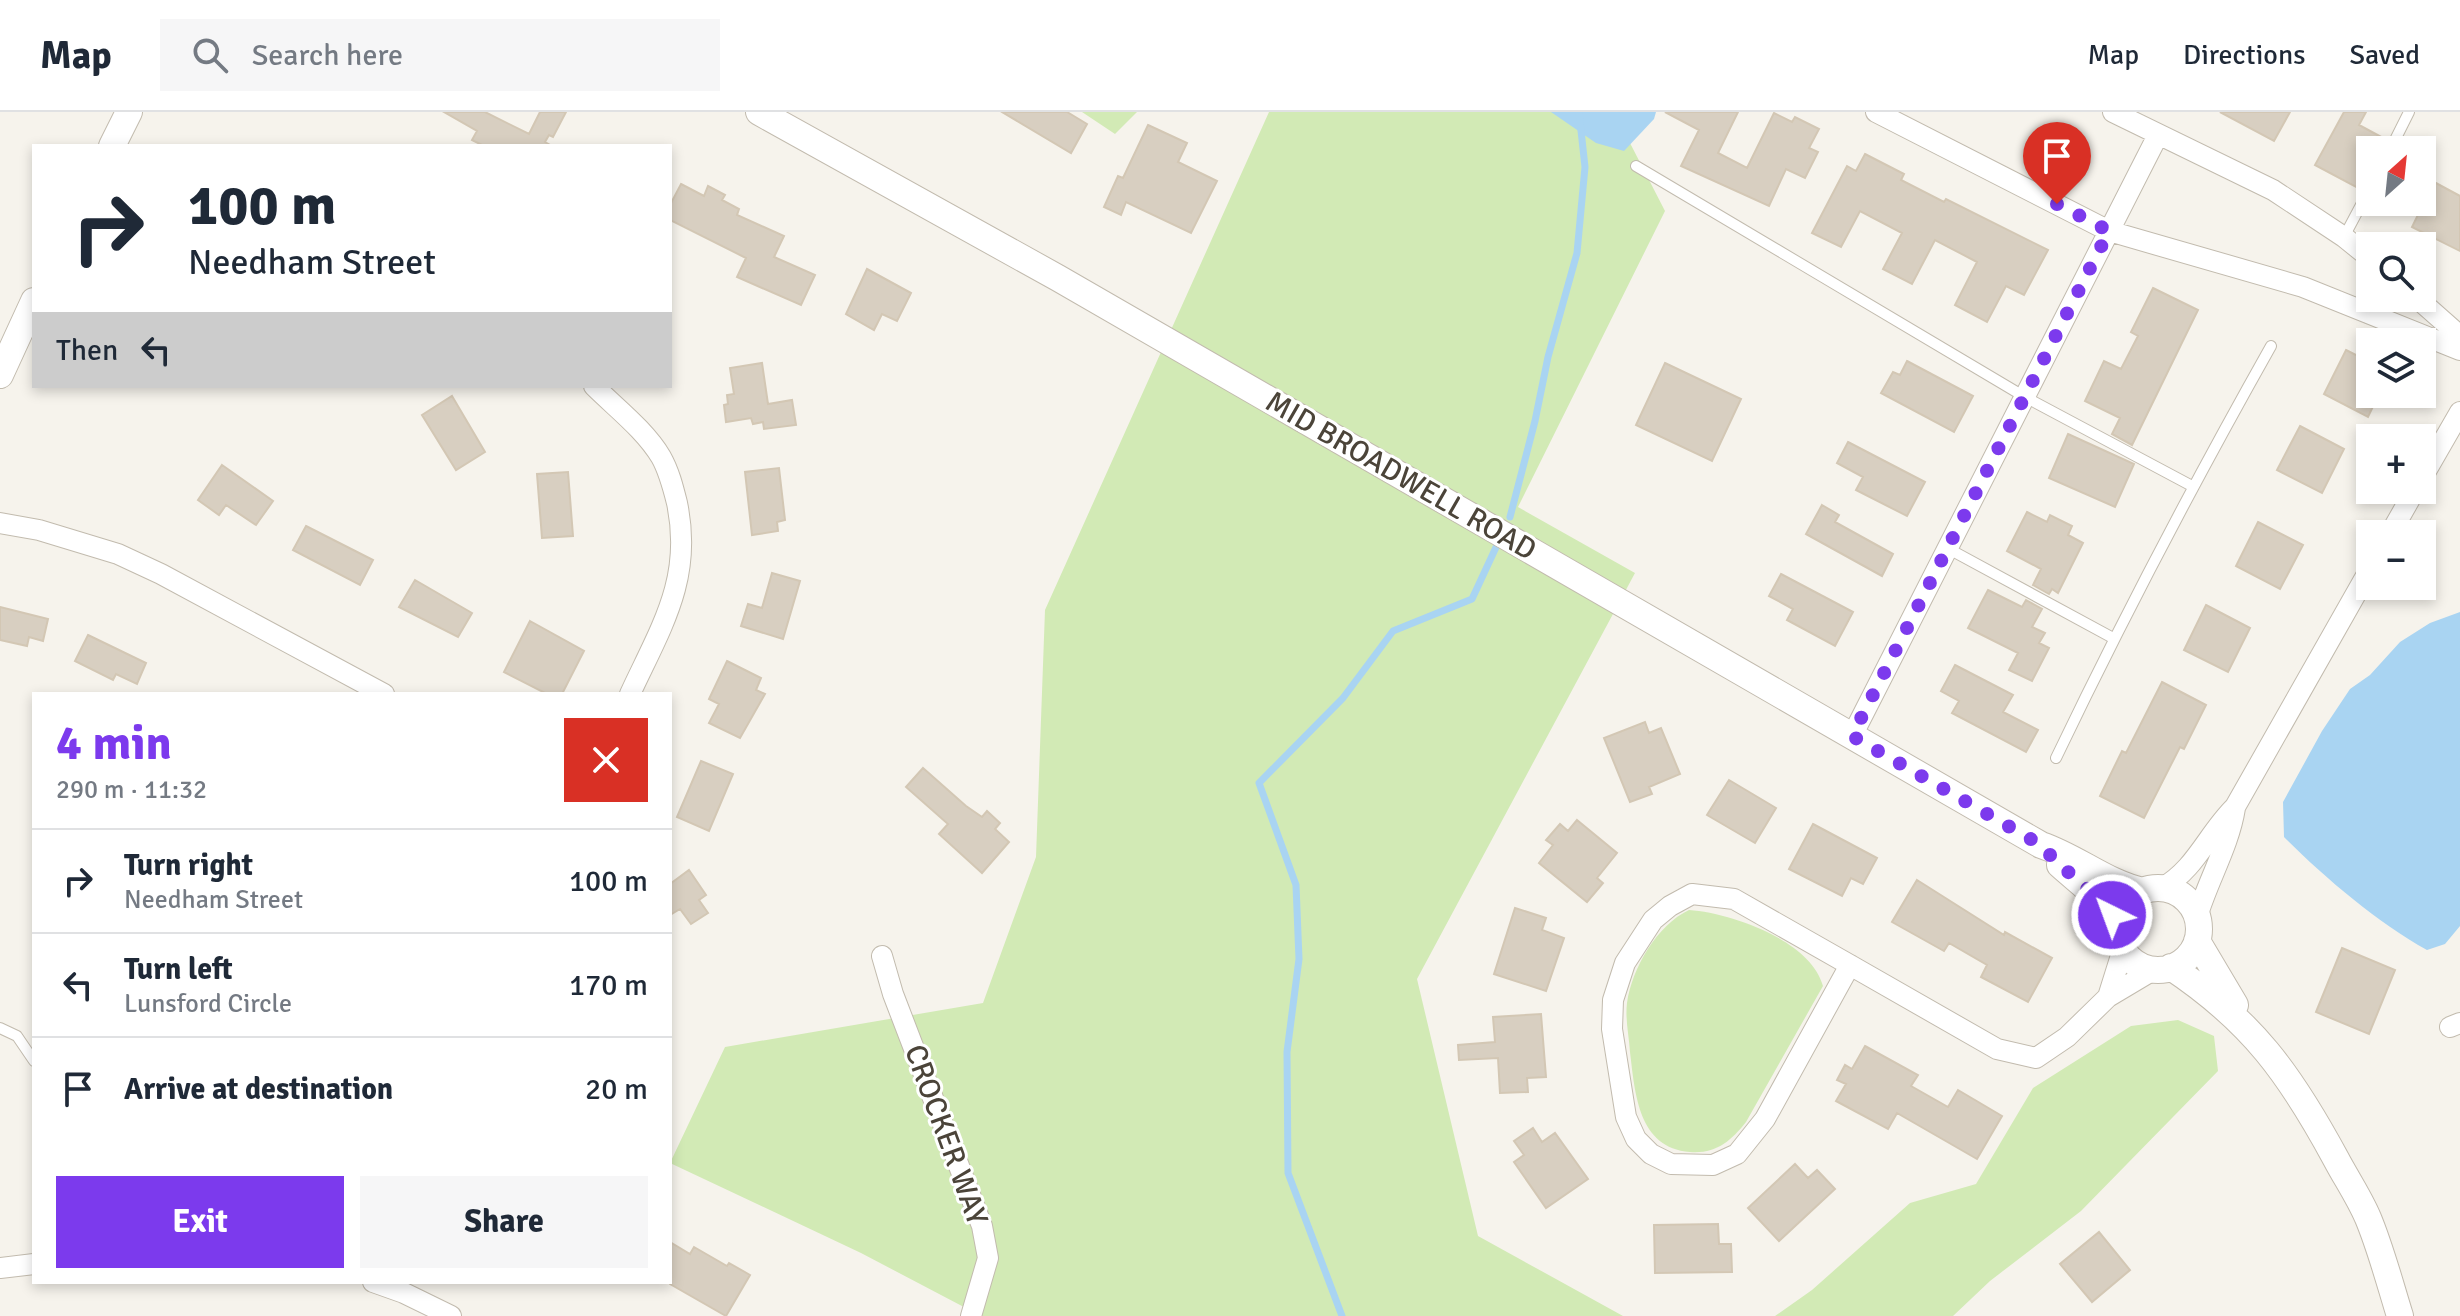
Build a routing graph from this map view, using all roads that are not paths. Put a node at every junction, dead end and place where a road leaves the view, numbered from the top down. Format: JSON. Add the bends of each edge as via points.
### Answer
{"nodes":[{"id":1,"x":129,"y":112,"type":"edge"},
{"id":2,"x":759,"y":112,"type":"edge"},
{"id":3,"x":1876,"y":112,"type":"edge"},
{"id":4,"x":2113,"y":112,"type":"edge"},
{"id":5,"x":2409,"y":112,"type":"edge"},
{"id":6,"x":2158,"y":135,"type":"junction"},
{"id":7,"x":2397,"y":136,"type":"edge"},
{"id":8,"x":113,"y":144,"type":"edge"},
{"id":9,"x":1636,"y":166,"type":"dead end"},
{"id":10,"x":2356,"y":214,"type":"edge"},
{"id":11,"x":2109,"y":231,"type":"junction"},
{"id":12,"x":2344,"y":237,"type":"junction"},
{"id":13,"x":2356,"y":247,"type":"edge"},
{"id":14,"x":32,"y":305,"type":"edge"},
{"id":15,"x":2433,"y":312,"type":"edge"},
{"id":16,"x":2460,"y":336,"type":"edge"},
{"id":17,"x":2271,"y":346,"type":"dead end"},
{"id":18,"x":2460,"y":350,"type":"edge"},
{"id":19,"x":0,"y":375,"type":"edge"},
{"id":20,"x":596,"y":388,"type":"edge"},
{"id":21,"x":2025,"y":397,"type":"junction"},
{"id":22,"x":2460,"y":412,"type":"edge"},
{"id":23,"x":2436,"y":454,"type":"edge"},
{"id":24,"x":2192,"y":486,"type":"junction"},
{"id":25,"x":0,"y":523,"type":"edge"},
{"id":26,"x":1947,"y":548,"type":"junction"},
{"id":27,"x":2356,"y":594,"type":"edge"},
{"id":28,"x":2113,"y":638,"type":"junction"},
{"id":29,"x":380,"y":692,"type":"edge"},
{"id":30,"x":631,"y":692,"type":"edge"},
{"id":31,"x":1852,"y":736,"type":"junction"},
{"id":32,"x":2056,"y":758,"type":"dead end"},
{"id":33,"x":2235,"y":807,"type":"junction"},
{"id":34,"x":2041,"y":845,"type":"junction"},
{"id":35,"x":2152,"y":889,"type":"junction"},
{"id":36,"x":2197,"y":929,"type":"junction"},
{"id":37,"x":2120,"y":938,"type":"junction"},
{"id":38,"x":882,"y":956,"type":"dead end"},
{"id":39,"x":1850,"y":965,"type":"junction"},
{"id":40,"x":2163,"y":968,"type":"junction"},
{"id":41,"x":2108,"y":997,"type":"junction"},
{"id":42,"x":2246,"y":1025,"type":"junction"},
{"id":43,"x":0,"y":1028,"type":"edge"},
{"id":44,"x":32,"y":1058,"type":"edge"},
{"id":45,"x":32,"y":1264,"type":"edge"},
{"id":46,"x":0,"y":1268,"type":"edge"},
{"id":47,"x":379,"y":1284,"type":"edge"},
{"id":48,"x":451,"y":1316,"type":"edge"},
{"id":49,"x":971,"y":1316,"type":"edge"},
{"id":50,"x":2400,"y":1316,"type":"edge"}],
"edges":[{"from":1,"to":8,"type":"street"},
{"from":2,"to":31,"type":"street","name":"MID BROADWELL ROAD","via":[[1072,286]]},
{"from":3,"to":11,"type":"street"},
{"from":4,"to":6,"type":"street"},
{"from":5,"to":7,"type":"lane"},
{"from":6,"to":11,"type":"street"},
{"from":6,"to":12,"type":"street","via":[[2273,190]]},
{"from":9,"to":21,"type":"lane"},
{"from":10,"to":12,"type":"lane"},
{"from":11,"to":18,"type":"street","via":[[2303,287]]},
{"from":11,"to":21,"type":"street"},
{"from":12,"to":13,"type":"street"},
{"from":14,"to":19,"type":"street"},
{"from":15,"to":16,"type":"street"},
{"from":17,"to":24,"type":"lane"},
{"from":20,"to":30,"type":"street","via":[[661,457],[673,484],[682,530],[675,593]]},
{"from":21,"to":24,"type":"lane"},
{"from":21,"to":26,"type":"street"},
{"from":22,"to":23,"type":"street"},
{"from":24,"to":28,"type":"lane"},
{"from":25,"to":29,"type":"street","via":[[118,554]]},
{"from":26,"to":28,"type":"lane"},
{"from":26,"to":31,"type":"street"},
{"from":27,"to":33,"type":"street"},
{"from":28,"to":32,"type":"lane"},
{"from":31,"to":34,"type":"street","name":"MID BROADWELL ROAD"},
{"from":33,"to":35,"type":"street","via":[[2190,866],[2175,880]]},
{"from":33,"to":36,"type":"street","via":[[2205,889]]},
{"from":34,"to":35,"type":"street","name":"MID BROADWELL ROAD","via":[[2126,887]]},
{"from":34,"to":37,"type":"street","name":"MID BROADWELL ROAD","via":[[2100,899]]},
{"from":35,"to":36,"type":"street","via":[[2186,898]]},
{"from":35,"to":37,"type":"street","via":[[2126,903],[2119,915]]},
{"from":36,"to":40,"type":"street","via":[[2186,959]]},
{"from":36,"to":42,"type":"street"},
{"from":37,"to":40,"type":"street","via":[[2135,963]]},
{"from":37,"to":41,"type":"street"},
{"from":38,"to":49,"type":"street","name":"CROCKER WAY","via":[[982,1226],[988,1258]]},
{"from":39,"to":39,"type":"street","via":[[1734,899],[1692,894],[1653,920],[1625,963],[1613,1000],[1612,1029],[1626,1117],[1636,1139],[1671,1164],[1713,1165],[1737,1154],[1765,1119]]},
{"from":39,"to":41,"type":"street","via":[[1997,1049],[2036,1058],[2067,1037]]},
{"from":40,"to":41,"type":"street"},
{"from":40,"to":42,"type":"street","via":[[2197,984]]},
{"from":42,"to":50,"type":"street","via":[[2288,1077],[2368,1217]]},
{"from":43,"to":44,"type":"lane","via":[[17,1036]]},
{"from":45,"to":46,"type":"street"},
{"from":47,"to":48,"type":"street"}]}
